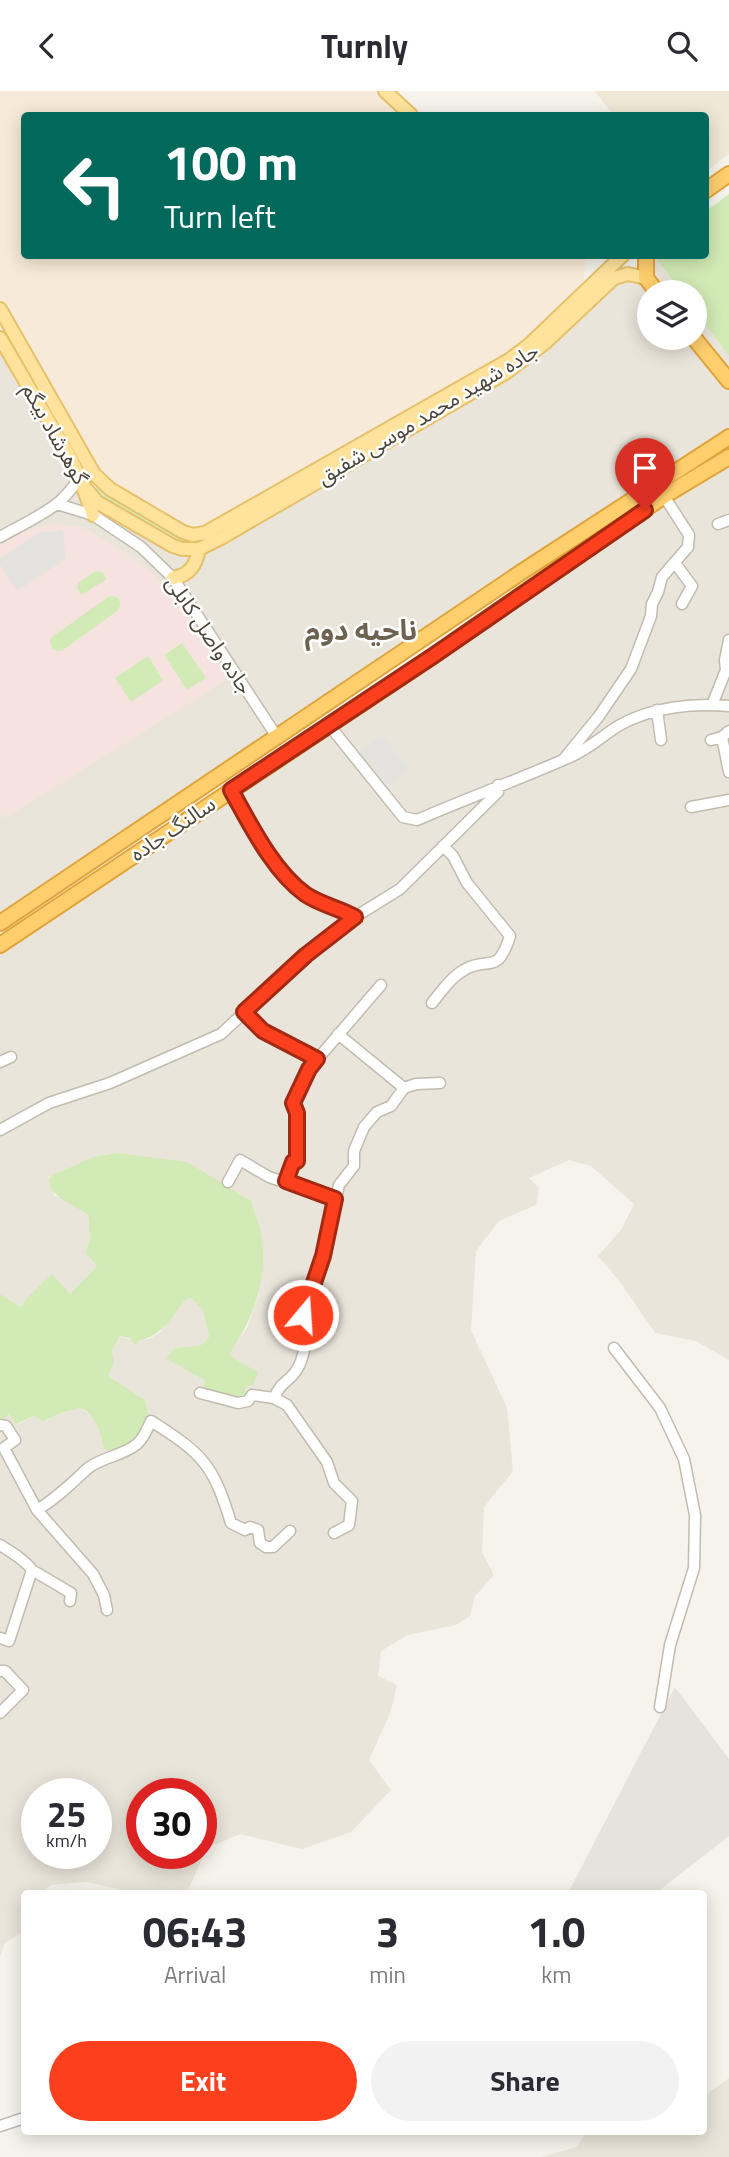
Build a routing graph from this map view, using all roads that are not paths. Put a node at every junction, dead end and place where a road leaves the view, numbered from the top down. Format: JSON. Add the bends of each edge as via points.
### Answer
{"nodes":[{"id":1,"x":385,"y":91,"type":"edge"},
{"id":2,"x":408,"y":112,"type":"edge"},
{"id":3,"x":729,"y":174,"type":"edge"},
{"id":4,"x":709,"y":188,"type":"edge"},
{"id":5,"x":619,"y":259,"type":"edge"},
{"id":6,"x":646,"y":259,"type":"edge"},
{"id":7,"x":646,"y":278,"type":"joint"},
{"id":8,"x":0,"y":309,"type":"edge"},
{"id":9,"x":0,"y":338,"type":"edge"},
{"id":10,"x":704,"y":350,"type":"edge"},
{"id":11,"x":729,"y":381,"type":"edge"},
{"id":12,"x":729,"y":437,"type":"edge"},
{"id":13,"x":729,"y":457,"type":"edge"},
{"id":14,"x":91,"y":469,"type":"junction"},
{"id":15,"x":80,"y":480,"type":"junction"},
{"id":16,"x":664,"y":496,"type":"junction"},
{"id":17,"x":57,"y":504,"type":"junction"},
{"id":18,"x":93,"y":515,"type":"junction"},
{"id":19,"x":729,"y":520,"type":"edge"},
{"id":20,"x":718,"y":524,"type":"dead end"},
{"id":21,"x":183,"y":531,"type":"joint"},
{"id":22,"x":0,"y":537,"type":"edge"},
{"id":23,"x":199,"y":549,"type":"junction"},
{"id":24,"x":675,"y":563,"type":"junction"},
{"id":25,"x":173,"y":577,"type":"junction"},
{"id":26,"x":682,"y":604,"type":"dead end"},
{"id":27,"x":729,"y":640,"type":"edge"},
{"id":28,"x":712,"y":705,"type":"junction"},
{"id":29,"x":729,"y":706,"type":"edge"},
{"id":30,"x":657,"y":710,"type":"junction"},
{"id":31,"x":329,"y":725,"type":"junction"},
{"id":32,"x":721,"y":736,"type":"edge"},
{"id":33,"x":277,"y":737,"type":"junction"},
{"id":34,"x":661,"y":740,"type":"dead end"},
{"id":35,"x":728,"y":756,"type":"edge"},
{"id":36,"x":562,"y":760,"type":"junction"},
{"id":37,"x":729,"y":772,"type":"edge"},
{"id":38,"x":498,"y":785,"type":"junction"},
{"id":39,"x":231,"y":790,"type":"junction"},
{"id":40,"x":729,"y":800,"type":"edge"},
{"id":41,"x":691,"y":807,"type":"dead end"},
{"id":42,"x":443,"y":846,"type":"junction"},
{"id":43,"x":102,"y":854,"type":"junction"},
{"id":44,"x":113,"y":870,"type":"junction"},
{"id":45,"x":355,"y":917,"type":"junction"},
{"id":46,"x":0,"y":923,"type":"edge"},
{"id":47,"x":0,"y":945,"type":"edge"},
{"id":48,"x":381,"y":985,"type":"dead end"},
{"id":49,"x":432,"y":1003,"type":"dead end"},
{"id":50,"x":244,"y":1012,"type":"junction"},
{"id":51,"x":338,"y":1034,"type":"junction"},
{"id":52,"x":11,"y":1057,"type":"dead end"},
{"id":53,"x":317,"y":1059,"type":"junction"},
{"id":54,"x":0,"y":1062,"type":"edge"},
{"id":55,"x":440,"y":1083,"type":"dead end"},
{"id":56,"x":404,"y":1088,"type":"junction"},
{"id":57,"x":0,"y":1130,"type":"edge"},
{"id":58,"x":286,"y":1181,"type":"junction"},
{"id":59,"x":228,"y":1182,"type":"dead end"},
{"id":60,"x":335,"y":1199,"type":"junction"},
{"id":61,"x":614,"y":1349,"type":"dead end"},
{"id":62,"x":200,"y":1393,"type":"dead end"},
{"id":63,"x":274,"y":1398,"type":"junction"},
{"id":64,"x":0,"y":1426,"type":"edge"},
{"id":65,"x":37,"y":1510,"type":"junction"},
{"id":66,"x":290,"y":1531,"type":"dead end"},
{"id":67,"x":334,"y":1533,"type":"dead end"},
{"id":68,"x":0,"y":1545,"type":"edge"},
{"id":69,"x":32,"y":1570,"type":"junction"},
{"id":70,"x":70,"y":1601,"type":"dead end"},
{"id":71,"x":107,"y":1611,"type":"dead end"},
{"id":72,"x":0,"y":1638,"type":"edge"},
{"id":73,"x":0,"y":1671,"type":"edge"},
{"id":74,"x":660,"y":1707,"type":"dead end"},
{"id":75,"x":0,"y":1713,"type":"edge"},
{"id":76,"x":21,"y":2119,"type":"edge"},
{"id":77,"x":0,"y":2126,"type":"edge"}],
"edges":[{"from":1,"to":2,"type":"main road"},
{"from":3,"to":4,"type":"highway"},
{"from":5,"to":21,"type":"main road","name":"جاده شهید محمد موسی شفیق","via":[[509,360],[205,533]]},
{"from":6,"to":7,"type":"highway"},
{"from":7,"to":23,"type":"main road","name":"جاده شهید محمد موسی شفیق","via":[[628,274],[614,278],[545,344],[507,372]]},
{"from":8,"to":14,"type":"main road","name":"گوهرشاد بیگم"},
{"from":9,"to":15,"type":"main road","name":"گوهرشاد بیگم"},
{"from":10,"to":11,"type":"highway"},
{"from":12,"to":33,"type":"highway","name":"سالنگ جاده"},
{"from":13,"to":16,"type":"highway","name":"سالنگ جاده"},
{"from":14,"to":15,"type":"street"},
{"from":14,"to":21,"type":"main road","name":"گوهرشاد بیگم","via":[[110,489]]},
{"from":15,"to":17,"type":"street"},
{"from":15,"to":18,"type":"main road"},
{"from":15,"to":23,"type":"main road","name":"گوهرشاد بیگم","via":[[103,507],[173,546]]},
{"from":16,"to":24,"type":"street","via":[[690,538]]},
{"from":16,"to":31,"type":"highway","name":"سالنگ جاده"},
{"from":17,"to":18,"type":"street","name":"جاده واصل کابلی"},
{"from":17,"to":22,"type":"street"},
{"from":18,"to":25,"type":"street","name":"جاده واصل کابلی","via":[[141,547]]},
{"from":19,"to":20,"type":"street"},
{"from":23,"to":25,"type":"main road","via":[[192,568]]},
{"from":24,"to":26,"type":"street","via":[[691,584]]},
{"from":24,"to":36,"type":"street","via":[[662,577],[631,669]]},
{"from":25,"to":33,"type":"street","name":"جاده واصل کابلی"},
{"from":27,"to":28,"type":"street","via":[[726,670]]},
{"from":28,"to":29,"type":"street"},
{"from":28,"to":30,"type":"street"},
{"from":30,"to":34,"type":"street"},
{"from":30,"to":36,"type":"street"},
{"from":31,"to":38,"type":"street","via":[[409,820]]},
{"from":31,"to":39,"type":"highway","name":"سالنگ جاده"},
{"from":32,"to":35,"type":"street"},
{"from":33,"to":43,"type":"highway","name":"سالنگ جاده"},
{"from":35,"to":37,"type":"street"},
{"from":36,"to":38,"type":"street"},
{"from":38,"to":42,"type":"street","via":[[498,792]]},
{"from":39,"to":44,"type":"highway","name":"سالنگ جاده"},
{"from":39,"to":45,"type":"street","via":[[286,876],[305,894]]},
{"from":40,"to":41,"type":"street"},
{"from":42,"to":45,"type":"street","via":[[400,889]]},
{"from":42,"to":49,"type":"street","via":[[510,936],[495,962],[463,970]]},
{"from":43,"to":44,"type":"highway"},
{"from":43,"to":46,"type":"highway","name":"سالنگ جاده"},
{"from":44,"to":47,"type":"highway","name":"سالنگ جاده"},
{"from":45,"to":50,"type":"street"},
{"from":48,"to":51,"type":"street"},
{"from":50,"to":53,"type":"street","via":[[263,1031]]},
{"from":50,"to":57,"type":"street","via":[[221,1034],[198,1046],[49,1103]]},
{"from":51,"to":53,"type":"street"},
{"from":51,"to":56,"type":"street"},
{"from":52,"to":54,"type":"street"},
{"from":53,"to":58,"type":"street","via":[[293,1103],[297,1161]]},
{"from":55,"to":56,"type":"street"},
{"from":56,"to":60,"type":"street","via":[[391,1106],[377,1112],[364,1127],[354,1151],[354,1166],[339,1185]]},
{"from":58,"to":59,"type":"street","via":[[240,1160]]},
{"from":58,"to":60,"type":"street"},
{"from":60,"to":63,"type":"street","via":[[323,1256],[296,1336],[306,1343],[301,1361]]},
{"from":61,"to":74,"type":"street","via":[[665,1418],[684,1459],[695,1515],[694,1568],[670,1645]]},
{"from":62,"to":63,"type":"street","via":[[238,1403],[252,1395]]},
{"from":63,"to":67,"type":"street","via":[[287,1405],[327,1462],[334,1483],[352,1501],[349,1525]]},
{"from":64,"to":65,"type":"street","via":[[6,1426],[15,1440],[4,1448]]},
{"from":65,"to":66,"type":"street","via":[[87,1469],[135,1445],[151,1421],[197,1452],[218,1484],[231,1524],[258,1530],[260,1543],[266,1547],[273,1547]]},
{"from":65,"to":71,"type":"street","via":[[93,1574]]},
{"from":68,"to":69,"type":"street"},
{"from":69,"to":70,"type":"street","via":[[71,1593]]},
{"from":69,"to":72,"type":"street","via":[[9,1641]]},
{"from":73,"to":75,"type":"street","via":[[23,1690]]},
{"from":76,"to":77,"type":"street"}]}
